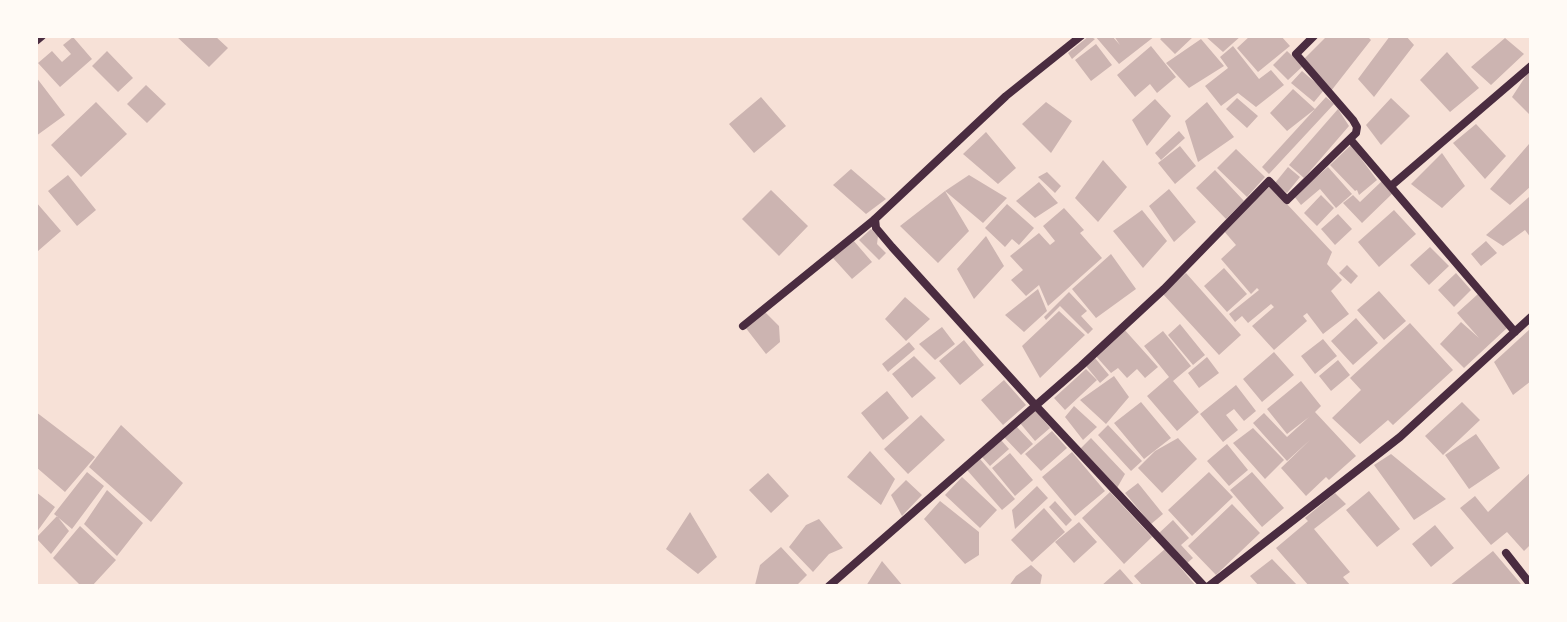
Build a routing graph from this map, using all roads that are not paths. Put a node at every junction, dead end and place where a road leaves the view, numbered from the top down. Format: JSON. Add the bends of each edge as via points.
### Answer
{"nodes":[{"id":1,"x":42,"y":36,"type":"edge"},
{"id":2,"x":1081,"y":36,"type":"edge"},
{"id":3,"x":1314,"y":36,"type":"edge"},
{"id":4,"x":36,"y":41,"type":"edge"},
{"id":5,"x":1531,"y":66,"type":"edge"},
{"id":6,"x":1350,"y":139,"type":"junction"},
{"id":7,"x":1391,"y":186,"type":"junction"},
{"id":8,"x":875,"y":219,"type":"junction"},
{"id":9,"x":1531,"y":317,"type":"edge"},
{"id":10,"x":743,"y":326,"type":"dead end"},
{"id":11,"x":1515,"y":332,"type":"junction"},
{"id":12,"x":1036,"y":406,"type":"junction"},
{"id":13,"x":1506,"y":553,"type":"dead end"},
{"id":14,"x":1531,"y":585,"type":"edge"},
{"id":15,"x":829,"y":586,"type":"edge"},
{"id":16,"x":1207,"y":586,"type":"edge"}],
"edges":[{"from":1,"to":4,"type":"street"},
{"from":2,"to":8,"type":"street","via":[[1006,96]]},
{"from":3,"to":6,"type":"street","via":[[1296,54],[1353,120],[1357,127]]},
{"from":5,"to":7,"type":"street"},
{"from":6,"to":7,"type":"street"},
{"from":6,"to":12,"type":"street","via":[[1287,200],[1269,181],[1164,289]]},
{"from":7,"to":11,"type":"street"},
{"from":8,"to":10,"type":"street"},
{"from":8,"to":12,"type":"street","via":[[892,247]]},
{"from":9,"to":11,"type":"street"},
{"from":11,"to":16,"type":"street","via":[[1400,437]]},
{"from":12,"to":15,"type":"street"},
{"from":12,"to":16,"type":"street"},
{"from":13,"to":14,"type":"street"}]}
